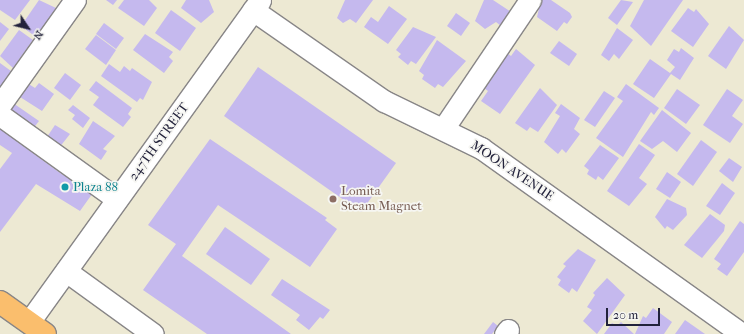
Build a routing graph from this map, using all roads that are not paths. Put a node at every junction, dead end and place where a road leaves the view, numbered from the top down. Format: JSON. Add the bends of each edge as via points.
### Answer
{"nodes":[{"id":1,"x":75,"y":0,"type":"edge"},
{"id":2,"x":530,"y":0,"type":"edge"},
{"id":3,"x":257,"y":5,"type":"edge"},
{"id":4,"x":0,"y":104,"type":"edge"},
{"id":5,"x":0,"y":114,"type":"edge"},
{"id":6,"x":443,"y":129,"type":"junction"},
{"id":7,"x":117,"y":199,"type":"junction"},
{"id":8,"x":66,"y":271,"type":"junction"},
{"id":9,"x":0,"y":302,"type":"edge"},
{"id":10,"x":37,"y":328,"type":"edge"},
{"id":11,"x":153,"y":334,"type":"edge"},
{"id":12,"x":742,"y":334,"type":"edge"}],
"edges":[{"from":1,"to":4,"type":"street"},
{"from":2,"to":6,"type":"street"},
{"from":3,"to":6,"type":"street","name":"MOON AVENUE","via":[[384,101]]},
{"from":3,"to":7,"type":"street","name":"247TH STREET"},
{"from":5,"to":7,"type":"street"},
{"from":6,"to":12,"type":"street","name":"MOON AVENUE","via":[[481,148]]},
{"from":7,"to":8,"type":"street","name":"247TH STREET"},
{"from":8,"to":10,"type":"street","name":"247TH STREET"},
{"from":8,"to":11,"type":"street"},
{"from":9,"to":10,"type":"main road"}]}
